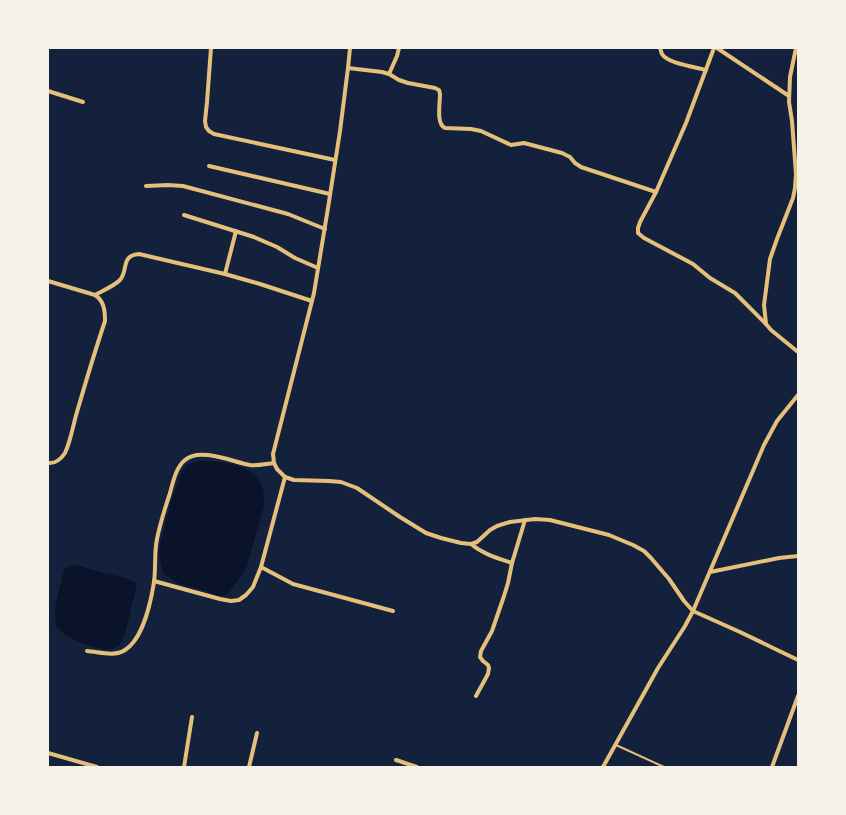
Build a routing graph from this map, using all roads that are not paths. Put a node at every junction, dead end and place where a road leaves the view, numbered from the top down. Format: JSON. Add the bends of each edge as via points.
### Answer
{"nodes":[{"id":1,"x":211,"y":48,"type":"edge"},
{"id":2,"x":350,"y":48,"type":"edge"},
{"id":3,"x":399,"y":48,"type":"edge"},
{"id":4,"x":660,"y":48,"type":"edge"},
{"id":5,"x":715,"y":48,"type":"edge"},
{"id":6,"x":796,"y":48,"type":"edge"},
{"id":7,"x":348,"y":68,"type":"junction"},
{"id":8,"x":706,"y":70,"type":"junction"},
{"id":9,"x":389,"y":74,"type":"junction"},
{"id":10,"x":48,"y":91,"type":"edge"},
{"id":11,"x":790,"y":96,"type":"junction"},
{"id":12,"x":83,"y":102,"type":"dead end"},
{"id":13,"x":336,"y":160,"type":"junction"},
{"id":14,"x":209,"y":166,"type":"dead end"},
{"id":15,"x":146,"y":186,"type":"dead end"},
{"id":16,"x":656,"y":192,"type":"junction"},
{"id":17,"x":330,"y":194,"type":"junction"},
{"id":18,"x":184,"y":215,"type":"dead end"},
{"id":19,"x":325,"y":229,"type":"junction"},
{"id":20,"x":236,"y":231,"type":"junction"},
{"id":21,"x":318,"y":268,"type":"junction"},
{"id":22,"x":225,"y":274,"type":"junction"},
{"id":23,"x":48,"y":281,"type":"edge"},
{"id":24,"x":95,"y":295,"type":"junction"},
{"id":25,"x":312,"y":301,"type":"junction"},
{"id":26,"x":766,"y":324,"type":"junction"},
{"id":27,"x":798,"y":352,"type":"edge"},
{"id":28,"x":798,"y":395,"type":"edge"},
{"id":29,"x":48,"y":463,"type":"edge"},
{"id":30,"x":274,"y":463,"type":"junction"},
{"id":31,"x":285,"y":477,"type":"junction"},
{"id":32,"x":525,"y":520,"type":"junction"},
{"id":33,"x":471,"y":544,"type":"junction"},
{"id":34,"x":798,"y":556,"type":"edge"},
{"id":35,"x":512,"y":563,"type":"junction"},
{"id":36,"x":261,"y":567,"type":"junction"},
{"id":37,"x":710,"y":572,"type":"junction"},
{"id":38,"x":154,"y":581,"type":"junction"},
{"id":39,"x":693,"y":610,"type":"junction"},
{"id":40,"x":393,"y":611,"type":"dead end"},
{"id":41,"x":87,"y":650,"type":"dead end"},
{"id":42,"x":798,"y":660,"type":"edge"},
{"id":43,"x":476,"y":696,"type":"dead end"},
{"id":44,"x":798,"y":696,"type":"edge"},
{"id":45,"x":192,"y":717,"type":"dead end"},
{"id":46,"x":256,"y":733,"type":"dead end"},
{"id":47,"x":616,"y":744,"type":"junction"},
{"id":48,"x":48,"y":753,"type":"edge"},
{"id":49,"x":396,"y":760,"type":"dead end"},
{"id":50,"x":97,"y":767,"type":"edge"},
{"id":51,"x":184,"y":767,"type":"edge"},
{"id":52,"x":249,"y":767,"type":"edge"},
{"id":53,"x":418,"y":767,"type":"edge"},
{"id":54,"x":602,"y":767,"type":"edge"},
{"id":55,"x":664,"y":767,"type":"edge"},
{"id":56,"x":772,"y":767,"type":"edge"}],
"edges":[{"from":1,"to":13,"type":"street","via":[[204,121],[209,132]]},
{"from":2,"to":7,"type":"street"},
{"from":3,"to":9,"type":"street"},
{"from":4,"to":8,"type":"street","via":[[662,54],[674,62]]},
{"from":5,"to":8,"type":"street"},
{"from":5,"to":11,"type":"street"},
{"from":6,"to":11,"type":"street","via":[[790,77]]},
{"from":7,"to":9,"type":"street"},
{"from":7,"to":13,"type":"street"},
{"from":8,"to":16,"type":"street"},
{"from":9,"to":16,"type":"street","via":[[408,83],[439,90],[439,122],[445,128],[481,131],[511,145],[524,143],[562,153],[580,167]]},
{"from":10,"to":12,"type":"street"},
{"from":11,"to":26,"type":"street","via":[[795,188],[770,259],[764,305]]},
{"from":13,"to":17,"type":"street"},
{"from":14,"to":17,"type":"street"},
{"from":15,"to":19,"type":"street","via":[[183,186],[288,214]]},
{"from":16,"to":26,"type":"street","via":[[640,222],[638,234],[693,264],[735,293]]},
{"from":17,"to":19,"type":"street"},
{"from":18,"to":20,"type":"street"},
{"from":19,"to":21,"type":"street"},
{"from":20,"to":21,"type":"street","via":[[264,241]]},
{"from":20,"to":22,"type":"street"},
{"from":21,"to":25,"type":"street"},
{"from":22,"to":24,"type":"street","via":[[140,254],[128,258],[119,280]]},
{"from":22,"to":25,"type":"street"},
{"from":23,"to":24,"type":"street"},
{"from":24,"to":29,"type":"street","via":[[103,304],[105,320],[69,441],[59,460],[52,464]]},
{"from":25,"to":30,"type":"street","via":[[276,441]]},
{"from":26,"to":27,"type":"street"},
{"from":28,"to":37,"type":"street","via":[[777,421],[764,445]]},
{"from":30,"to":31,"type":"street"},
{"from":30,"to":38,"type":"street","via":[[249,465],[201,455],[185,460],[174,478],[157,539]]},
{"from":31,"to":33,"type":"street","via":[[294,480],[341,482],[357,488],[426,533],[454,542]]},
{"from":31,"to":36,"type":"street"},
{"from":32,"to":33,"type":"street","via":[[497,526]]},
{"from":32,"to":35,"type":"street"},
{"from":32,"to":39,"type":"street","via":[[550,520],[609,535],[639,548],[651,558]]},
{"from":33,"to":35,"type":"street","via":[[486,554]]},
{"from":34,"to":37,"type":"street"},
{"from":35,"to":43,"type":"street","via":[[492,631],[481,651],[480,657],[489,668]]},
{"from":36,"to":38,"type":"street","via":[[253,587],[239,600],[220,599]]},
{"from":36,"to":40,"type":"street","via":[[293,584]]},
{"from":37,"to":39,"type":"street"},
{"from":38,"to":41,"type":"street","via":[[141,631],[132,645],[126,650],[110,654]]},
{"from":39,"to":42,"type":"street"},
{"from":39,"to":47,"type":"street"},
{"from":44,"to":56,"type":"street"},
{"from":45,"to":51,"type":"street"},
{"from":46,"to":52,"type":"street"},
{"from":47,"to":54,"type":"street"},
{"from":47,"to":55,"type":"lane"},
{"from":48,"to":50,"type":"street"},
{"from":49,"to":53,"type":"street"}]}
